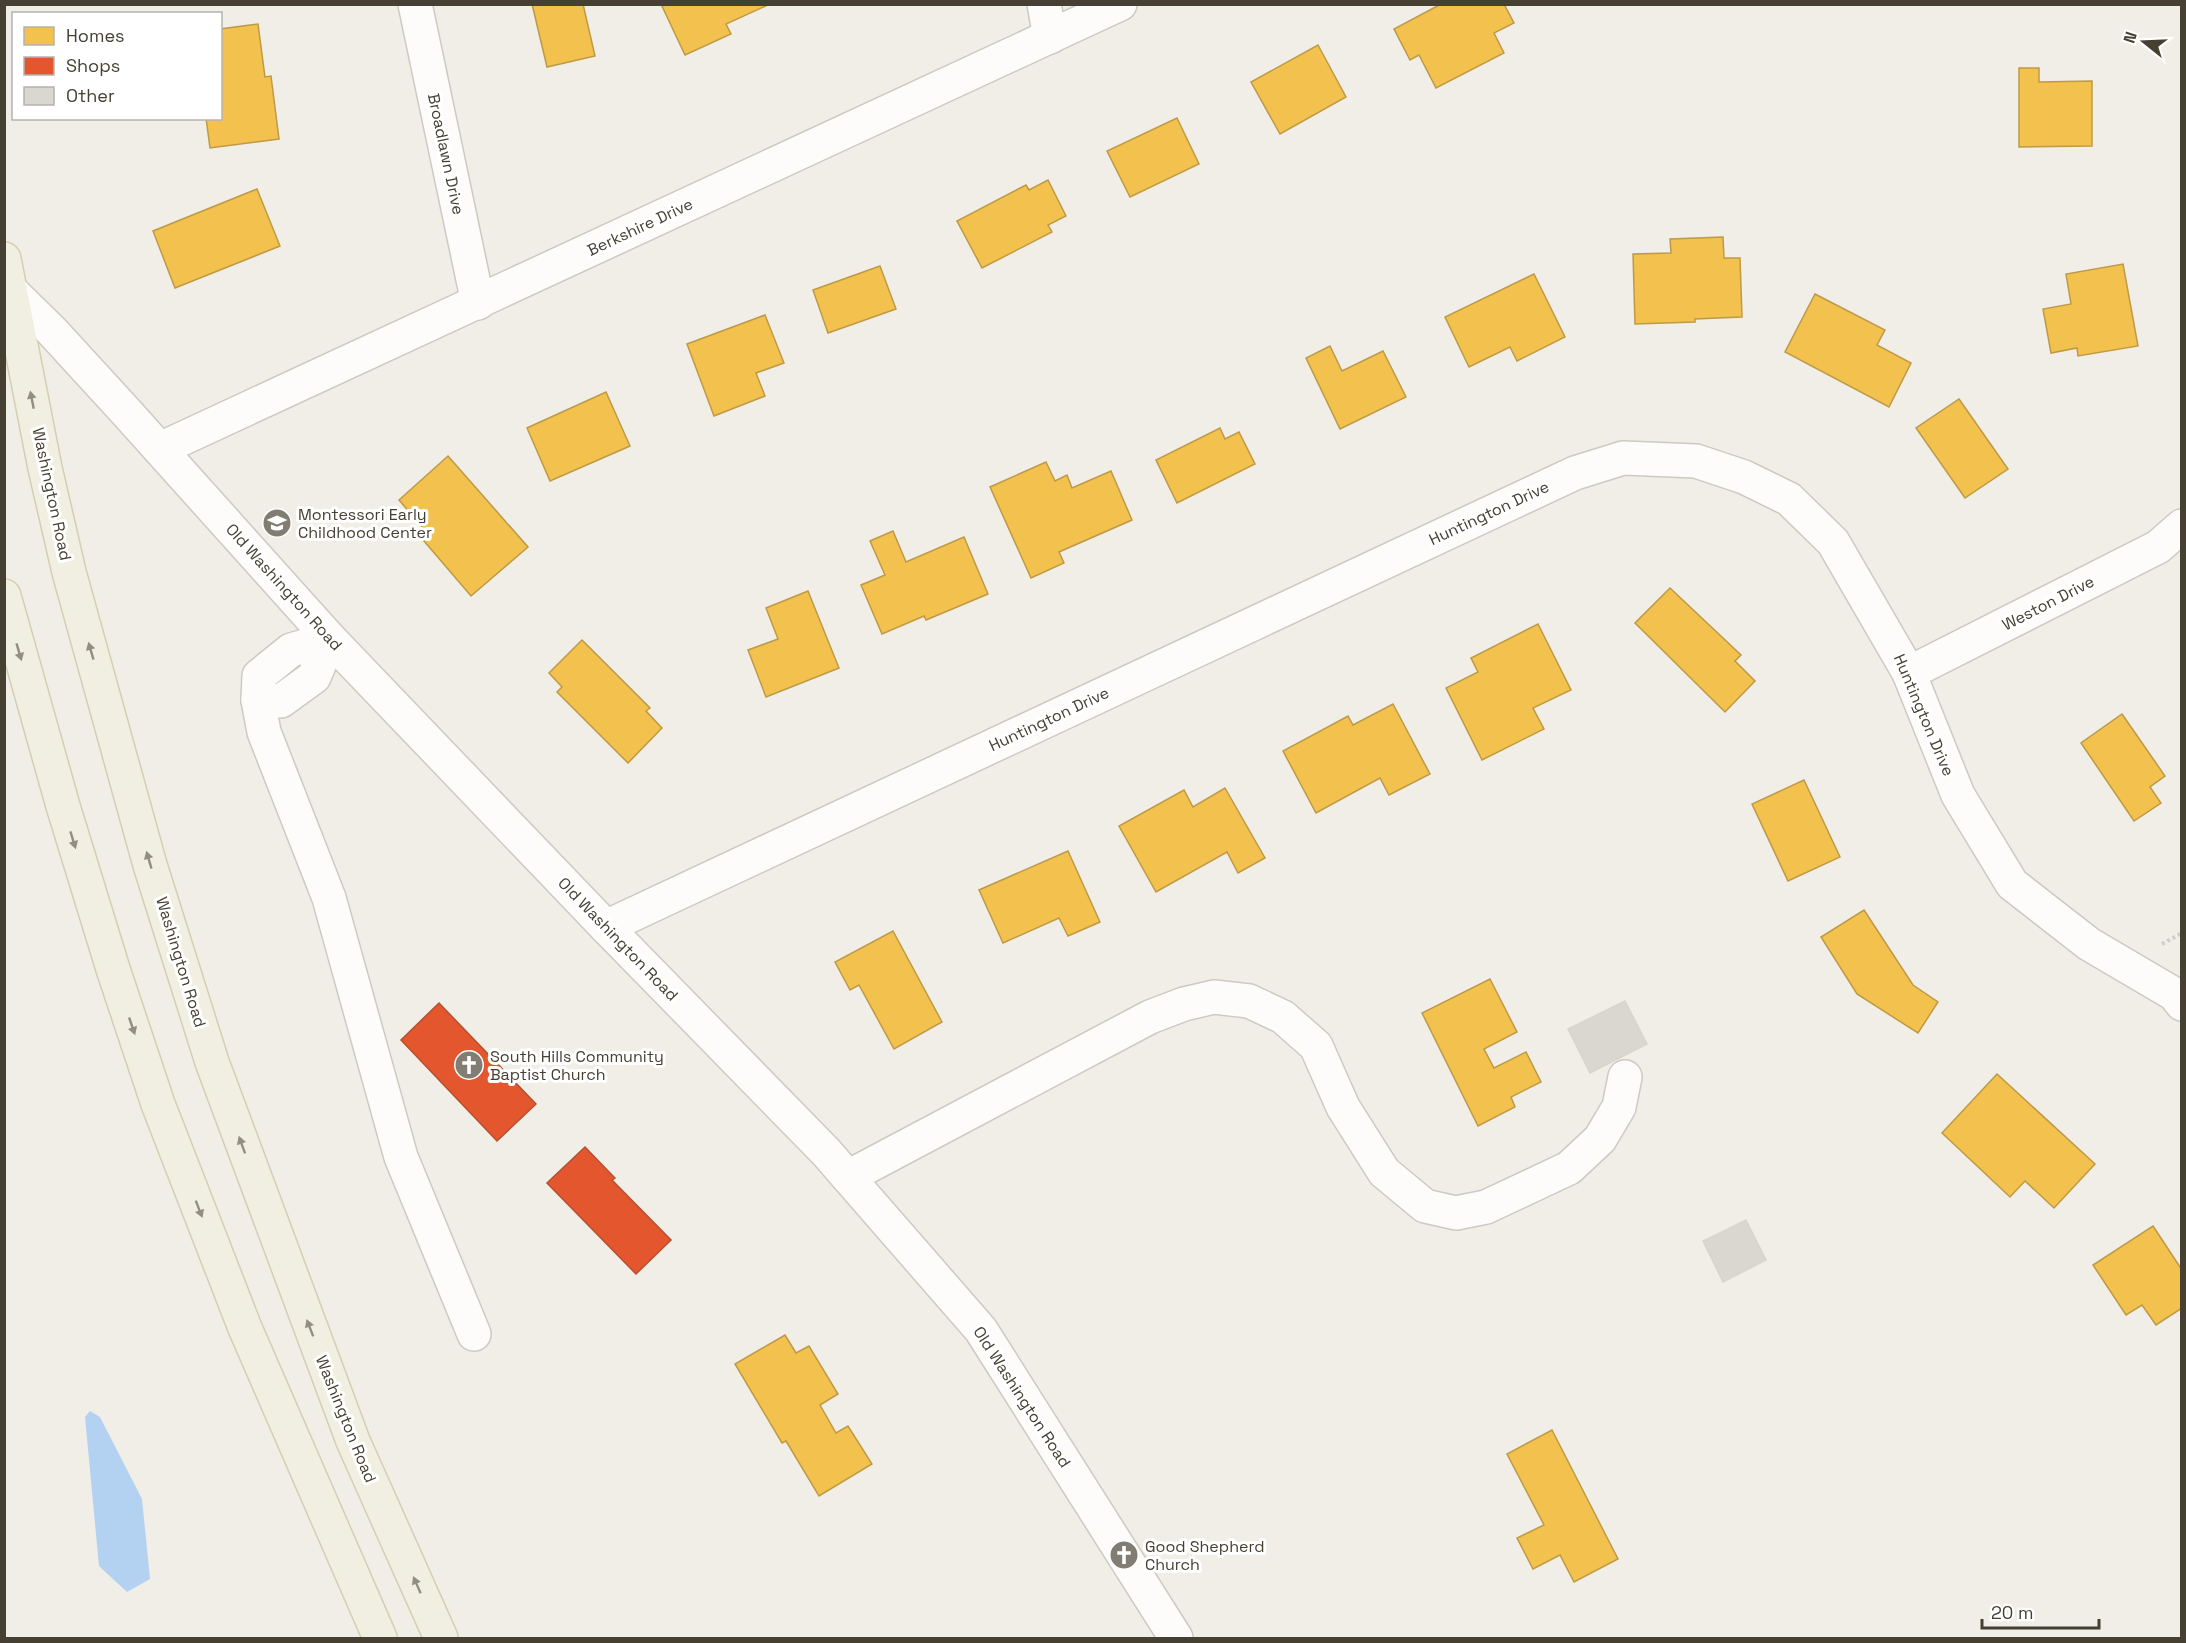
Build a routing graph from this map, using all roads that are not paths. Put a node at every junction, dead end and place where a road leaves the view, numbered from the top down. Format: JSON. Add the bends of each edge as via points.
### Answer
{"nodes":[{"id":1,"x":415,"y":4,"type":"edge"},
{"id":2,"x":1044,"y":4,"type":"edge"},
{"id":3,"x":1120,"y":4,"type":"edge"},
{"id":4,"x":1050,"y":37,"type":"junction"},
{"id":5,"x":6,"y":278,"type":"edge"},
{"id":6,"x":478,"y":303,"type":"junction"},
{"id":7,"x":160,"y":448,"type":"junction"},
{"id":8,"x":2181,"y":526,"type":"edge"},
{"id":9,"x":4,"y":596,"type":"edge"},
{"id":10,"x":330,"y":639,"type":"junction"},
{"id":11,"x":1909,"y":673,"type":"junction"},
{"id":12,"x":606,"y":927,"type":"junction"},
{"id":13,"x":2181,"y":1004,"type":"edge"},
{"id":14,"x":1625,"y":1077,"type":"dead end"},
{"id":15,"x":848,"y":1177,"type":"junction"},
{"id":16,"x":474,"y":1334,"type":"dead end"},
{"id":17,"x":380,"y":1638,"type":"edge"},
{"id":18,"x":441,"y":1638,"type":"edge"},
{"id":19,"x":1176,"y":1638,"type":"edge"}],
"edges":[{"from":1,"to":6,"type":"street","name":"Broadlawn Drive"},
{"from":2,"to":4,"type":"street"},
{"from":3,"to":4,"type":"street","name":"Berkshire Drive"},
{"from":4,"to":6,"type":"street","name":"Berkshire Drive"},
{"from":5,"to":7,"type":"street","name":"Old Washington Road"},
{"from":18,"to":5,"type":"main road","name":"Washington Road","one_way":true,"via":[[353,1442],[212,1062],[150,865],[69,572]]},
{"from":6,"to":7,"type":"street","name":"Berkshire Drive"},
{"from":7,"to":10,"type":"street","name":"Old Washington Road"},
{"from":8,"to":11,"type":"street","name":"Weston Drive","via":[[2158,547]]},
{"from":9,"to":17,"type":"main road","one_way":true,"via":[[66,817],[158,1104],[245,1328]]},
{"from":10,"to":12,"type":"street","name":"Old Washington Road"},
{"from":10,"to":16,"type":"street","via":[[291,650],[259,676],[258,700],[264,732],[329,898],[401,1157]]},
{"from":11,"to":12,"type":"street","name":"Huntington Drive","via":[[1833,542],[1789,499],[1744,477],[1696,461],[1623,458],[1575,473]]},
{"from":11,"to":13,"type":"street","name":"Huntington Drive","via":[[1958,795],[2012,884],[2090,944],[2174,994]]},
{"from":12,"to":15,"type":"street","name":"Old Washington Road"},
{"from":14,"to":15,"type":"street","via":[[1619,1107],[1600,1139],[1569,1168],[1486,1207],[1456,1213],[1425,1206],[1384,1172],[1343,1107],[1316,1046],[1283,1017],[1249,1001],[1214,997],[1150,1017]]},
{"from":15,"to":19,"type":"street","name":"Old Washington Road","via":[[981,1330]]}]}
